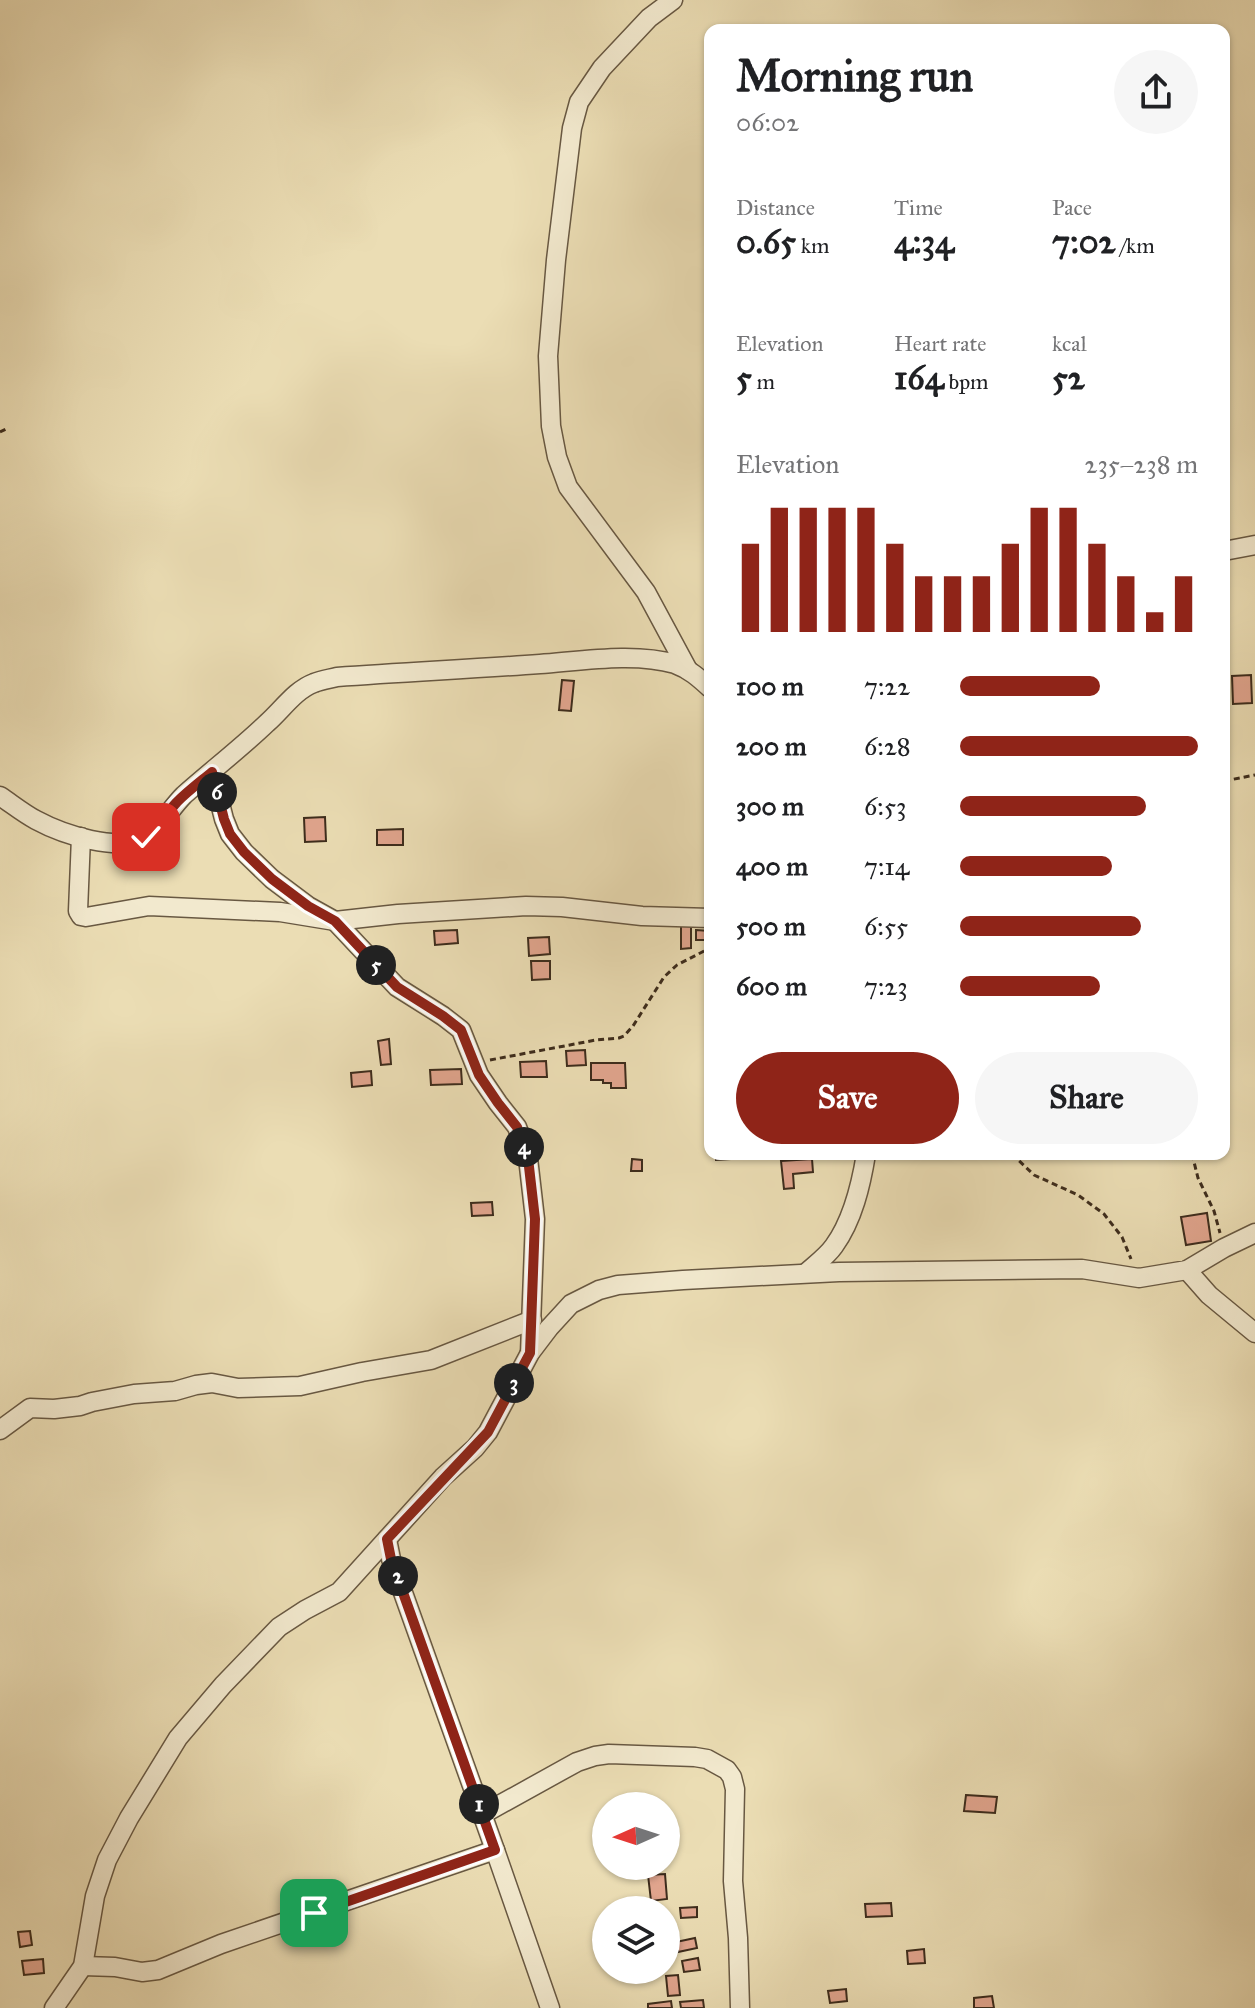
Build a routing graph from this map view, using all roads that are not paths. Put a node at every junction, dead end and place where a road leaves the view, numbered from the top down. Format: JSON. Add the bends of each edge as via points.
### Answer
{"nodes":[{"id":1,"x":673,"y":0,"type":"edge"},
{"id":2,"x":1255,"y":545,"type":"edge"},
{"id":3,"x":1230,"y":550,"type":"edge"},
{"id":4,"x":688,"y":670,"type":"junction"},
{"id":5,"x":704,"y":682,"type":"edge"},
{"id":6,"x":212,"y":772,"type":"junction"},
{"id":7,"x":0,"y":796,"type":"edge"},
{"id":8,"x":81,"y":837,"type":"junction"},
{"id":9,"x":704,"y":918,"type":"edge"},
{"id":10,"x":335,"y":921,"type":"junction"},
{"id":11,"x":865,"y":1160,"type":"edge"},
{"id":12,"x":1255,"y":1233,"type":"edge"},
{"id":13,"x":1187,"y":1270,"type":"junction"},
{"id":14,"x":806,"y":1273,"type":"junction"},
{"id":15,"x":532,"y":1320,"type":"junction"},
{"id":16,"x":1255,"y":1333,"type":"edge"},
{"id":17,"x":530,"y":1353,"type":"junction"},
{"id":18,"x":0,"y":1430,"type":"edge"},
{"id":19,"x":387,"y":1539,"type":"junction"},
{"id":20,"x":483,"y":1814,"type":"junction"},
{"id":21,"x":495,"y":1850,"type":"junction"},
{"id":22,"x":83,"y":1966,"type":"junction"},
{"id":23,"x":54,"y":2008,"type":"edge"},
{"id":24,"x":550,"y":2008,"type":"edge"},
{"id":25,"x":740,"y":2008,"type":"edge"}],
"edges":[{"from":1,"to":4,"type":"street","via":[[602,68],[579,102],[548,356],[551,426],[568,487],[646,592]]},
{"from":2,"to":3,"type":"street"},
{"from":4,"to":5,"type":"street"},
{"from":4,"to":6,"type":"street","via":[[651,660],[591,660],[337,677],[305,687]]},
{"from":6,"to":8,"type":"street","via":[[146,837],[115,843]]},
{"from":6,"to":10,"type":"street","via":[[224,819],[244,852],[272,879]]},
{"from":7,"to":8,"type":"street","via":[[39,822]]},
{"from":8,"to":10,"type":"street","via":[[81,916],[169,906],[280,912]]},
{"from":9,"to":10,"type":"street","via":[[526,906]]},
{"from":10,"to":15,"type":"street","via":[[397,987],[461,1030],[479,1075],[517,1127],[528,1158],[535,1219]]},
{"from":11,"to":14,"type":"street","via":[[849,1221],[834,1247]]},
{"from":12,"to":13,"type":"street"},
{"from":13,"to":14,"type":"street","via":[[1139,1278],[1082,1269]]},
{"from":13,"to":16,"type":"street"},
{"from":14,"to":17,"type":"street","via":[[599,1290],[571,1304]]},
{"from":15,"to":17,"type":"street"},
{"from":15,"to":18,"type":"street","via":[[431,1360],[300,1386],[238,1388],[212,1383],[80,1406],[30,1408]]},
{"from":17,"to":19,"type":"street","via":[[482,1440]]},
{"from":19,"to":20,"type":"street"},
{"from":19,"to":22,"type":"street","via":[[339,1592],[279,1627],[178,1738],[107,1860]]},
{"from":20,"to":21,"type":"street"},
{"from":20,"to":25,"type":"street","via":[[577,1762],[601,1755],[695,1757],[727,1770],[736,1797],[733,1881]]},
{"from":21,"to":22,"type":"street","via":[[158,1970]]},
{"from":21,"to":24,"type":"street"},
{"from":22,"to":23,"type":"street"}]}
